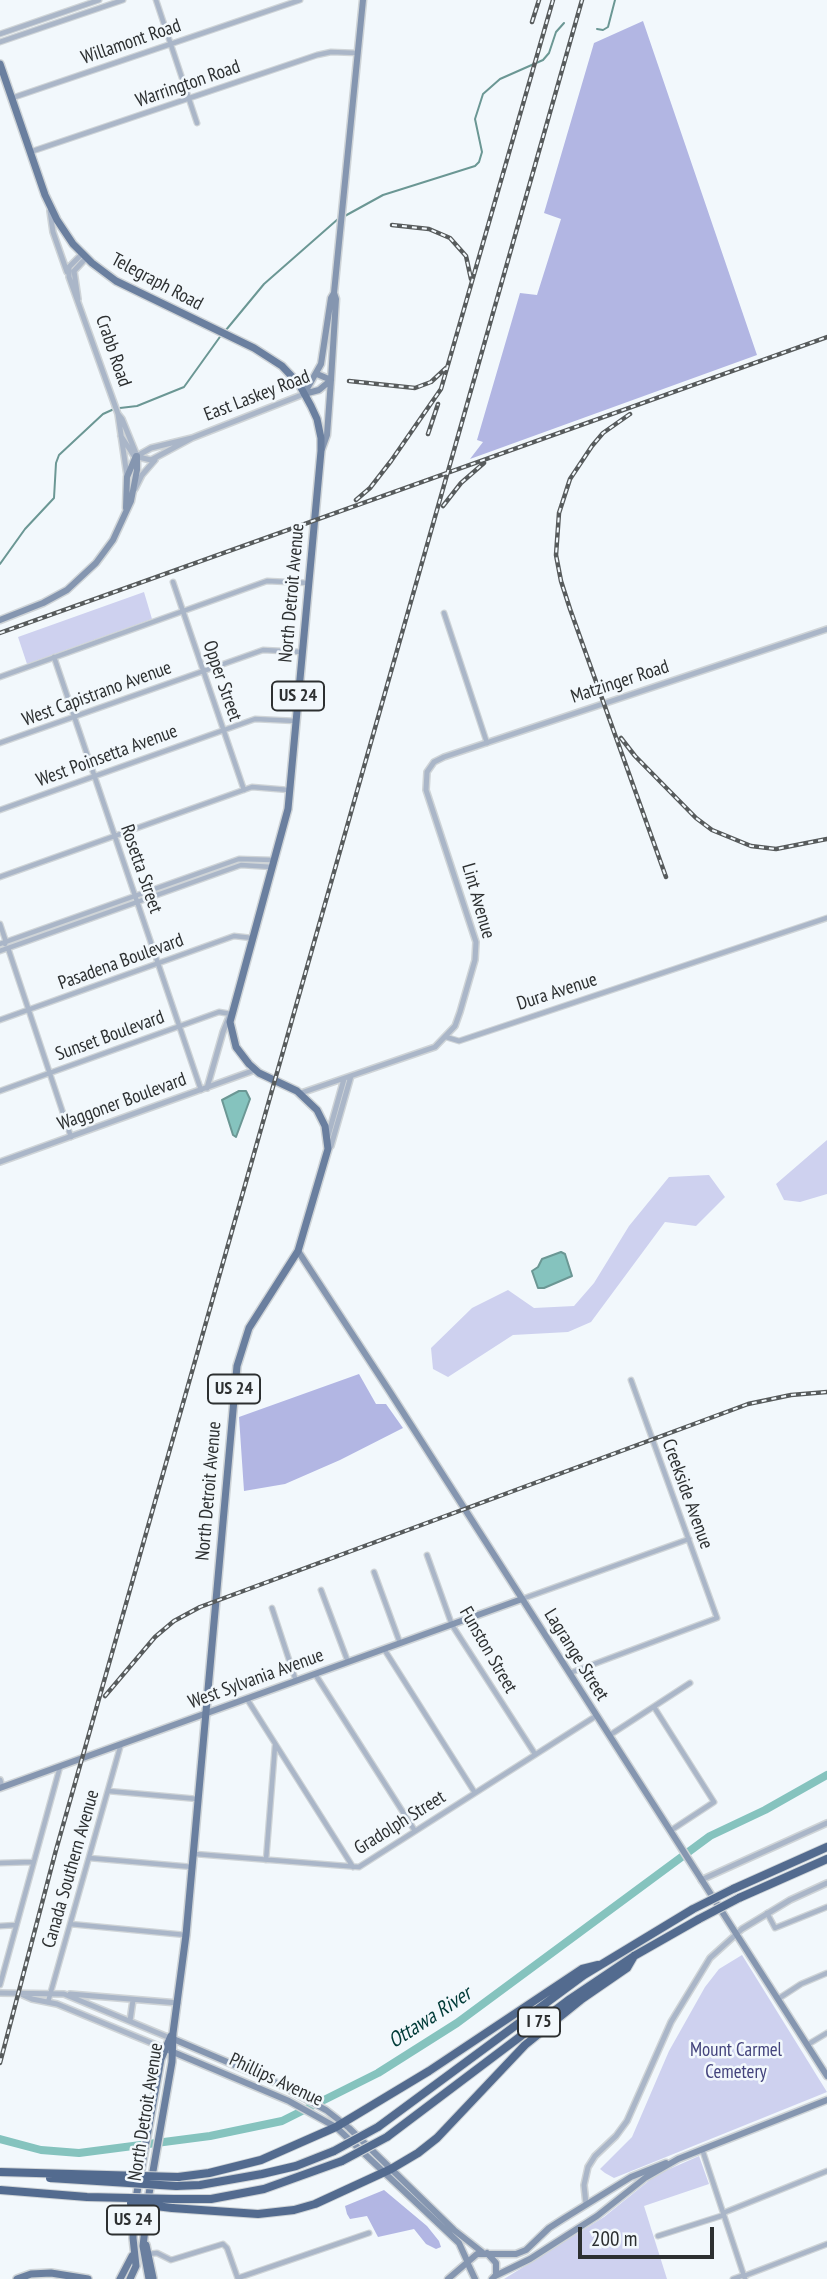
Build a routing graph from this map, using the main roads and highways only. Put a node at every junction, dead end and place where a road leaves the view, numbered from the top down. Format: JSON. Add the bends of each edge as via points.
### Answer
{"nodes":[{"id":1,"x":363,"y":0,"type":"edge"},
{"id":2,"x":0,"y":64,"type":"edge"},
{"id":3,"x":334,"y":293,"type":"junction"},
{"id":4,"x":317,"y":374,"type":"junction"},
{"id":5,"x":331,"y":380,"type":"junction"},
{"id":6,"x":304,"y":394,"type":"junction"},
{"id":7,"x":321,"y":451,"type":"junction"},
{"id":8,"x":126,"y":508,"type":"junction"},
{"id":9,"x":0,"y":620,"type":"edge"},
{"id":10,"x":298,"y":1251,"type":"junction"},
{"id":11,"x":522,"y":1599,"type":"junction"},
{"id":12,"x":206,"y":1713,"type":"junction"},
{"id":13,"x":1,"y":1785,"type":"edge"},
{"id":14,"x":827,"y":1847,"type":"edge"},
{"id":15,"x":827,"y":1859,"type":"edge"},
{"id":16,"x":634,"y":1956,"type":"junction"},
{"id":17,"x":598,"y":1965,"type":"junction"},
{"id":18,"x":172,"y":2037,"type":"junction"},
{"id":19,"x":169,"y":2050,"type":"junction"},
{"id":20,"x":827,"y":2076,"type":"edge"},
{"id":21,"x":827,"y":2100,"type":"edge"},
{"id":22,"x":343,"y":2126,"type":"junction"},
{"id":23,"x":678,"y":2159,"type":"junction"},
{"id":24,"x":387,"y":2171,"type":"junction"},
{"id":25,"x":0,"y":2172,"type":"edge"},
{"id":26,"x":177,"y":2181,"type":"junction"},
{"id":27,"x":0,"y":2190,"type":"edge"},
{"id":28,"x":173,"y":2204,"type":"junction"},
{"id":29,"x":586,"y":2204,"type":"junction"},
{"id":30,"x":595,"y":2218,"type":"junction"},
{"id":31,"x":549,"y":2228,"type":"junction"},
{"id":32,"x":144,"y":2235,"type":"junction"},
{"id":33,"x":559,"y":2240,"type":"junction"},
{"id":34,"x":134,"y":2252,"type":"junction"},
{"id":35,"x":485,"y":2253,"type":"junction"},
{"id":36,"x":468,"y":2263,"type":"junction"},
{"id":37,"x":58,"y":2276,"type":"edge"},
{"id":38,"x":494,"y":2278,"type":"edge"},
{"id":39,"x":17,"y":2279,"type":"edge"},
{"id":40,"x":88,"y":2279,"type":"edge"},
{"id":41,"x":120,"y":2279,"type":"edge"},
{"id":42,"x":132,"y":2279,"type":"edge"},
{"id":43,"x":141,"y":2279,"type":"edge"},
{"id":44,"x":151,"y":2279,"type":"edge"},
{"id":45,"x":448,"y":2279,"type":"edge"},
{"id":46,"x":475,"y":2279,"type":"edge"}],
"edges":[{"from":1,"to":3,"type":"main road","name":"North Detroit Avenue"},
{"from":2,"to":6,"type":"main road","name":"Telegraph Road","number":"US 24","via":[[49,204],[84,256],[116,281],[254,348],[282,366]]},
{"from":3,"to":4,"type":"main road","name":"North Detroit Avenue"},
{"from":3,"to":5,"type":"main road","name":"North Detroit Avenue"},
{"from":4,"to":5,"type":"main road"},
{"from":4,"to":6,"type":"main road","name":"North Detroit Avenue"},
{"from":5,"to":6,"type":"main road","name":"East Laskey Road","via":[[320,390]]},
{"from":5,"to":7,"type":"main road","name":"North Detroit Avenue","via":[[327,435]]},
{"from":6,"to":7,"type":"main road","name":"Telegraph Road","number":"US 24","via":[[317,419]]},
{"from":7,"to":10,"type":"main road","name":"North Detroit Avenue","number":"US 24","via":[[286,815],[230,1014],[236,1047],[255,1070],[300,1094],[322,1118],[328,1149]]},
{"from":8,"to":8,"type":"main road","via":[[127,477],[137,457],[134,491]]},
{"from":8,"to":9,"type":"main road","via":[[108,546],[78,581],[43,603]]},
{"from":10,"to":11,"type":"main road","name":"Lagrange Street"},
{"from":10,"to":12,"type":"main road","name":"North Detroit Avenue","number":"US 24","via":[[249,1328],[237,1366]]},
{"from":11,"to":12,"type":"main road","name":"West Sylvania Avenue"},
{"from":11,"to":20,"type":"main road","name":"Lagrange Street"},
{"from":12,"to":13,"type":"main road","name":"West Sylvania Avenue"},
{"from":12,"to":18,"type":"main road","name":"North Detroit Avenue","number":"US 24","via":[[195,1854]]},
{"from":14,"to":17,"type":"highway","number":"I 75","bridge":true,"via":[[693,1909]]},
{"from":15,"to":16,"type":"highway","number":"I 75","bridge":true,"via":[[739,1898]]},
{"from":16,"to":24,"type":"highway","via":[[627,1968],[525,2045],[438,2138]]},
{"from":16,"to":28,"type":"highway","number":"I 75","bridge":true,"via":[[387,2137],[342,2161],[264,2189]]},
{"from":17,"to":22,"type":"highway","via":[[582,1969]]},
{"from":17,"to":26,"type":"highway","number":"I 75","bridge":true,"via":[[378,2127],[334,2151],[243,2179],[200,2185]]},
{"from":18,"to":19,"type":"main road","name":"North Detroit Avenue","number":"US 24"},
{"from":18,"to":22,"type":"main road","name":"Phillips Avenue","via":[[279,2084],[332,2114]]},
{"from":19,"to":22,"type":"main road","name":"Phillips Avenue"},
{"from":19,"to":32,"type":"main road","name":"North Detroit Avenue","number":"US 24"},
{"from":19,"to":34,"type":"main road","name":"North Detroit Avenue","number":"US 24","via":[[161,2059],[134,2209]]},
{"from":21,"to":23,"type":"main road"},
{"from":22,"to":24,"type":"main road","name":"Phillips Avenue"},
{"from":22,"to":24,"type":"main road"},
{"from":22,"to":26,"type":"highway","via":[[261,2160]]},
{"from":23,"to":29,"type":"main road","via":[[639,2172]]},
{"from":23,"to":30,"type":"main road","via":[[645,2178]]},
{"from":24,"to":28,"type":"highway","via":[[294,2210],[258,2214]]},
{"from":24,"to":35,"type":"main road"},
{"from":24,"to":36,"type":"main road","name":"Phillips Avenue","via":[[459,2243]]},
{"from":25,"to":26,"type":"highway","bridge":true},
{"from":27,"to":28,"type":"highway","number":"I 75","bridge":true},
{"from":29,"to":30,"type":"main road"},
{"from":29,"to":31,"type":"main road"},
{"from":30,"to":33,"type":"main road"},
{"from":31,"to":33,"type":"main road"},
{"from":31,"to":35,"type":"main road","via":[[522,2252]]},
{"from":32,"to":44,"type":"main road"},
{"from":32,"to":44,"type":"main road","name":"North Detroit Avenue","number":"US 24","via":[[143,2254]]},
{"from":33,"to":38,"type":"main road"},
{"from":34,"to":41,"type":"main road"},
{"from":34,"to":42,"type":"main road","name":"North Detroit Avenue","number":"US 24"},
{"from":35,"to":36,"type":"main road"},
{"from":35,"to":38,"type":"main road","via":[[496,2263]]},
{"from":36,"to":45,"type":"main road"},
{"from":36,"to":46,"type":"main road","name":"Phillips Avenue"},
{"from":37,"to":39,"type":"main road","via":[[31,2274]]},
{"from":37,"to":40,"type":"main road"},
{"from":42,"to":43,"type":"main road"}]}
